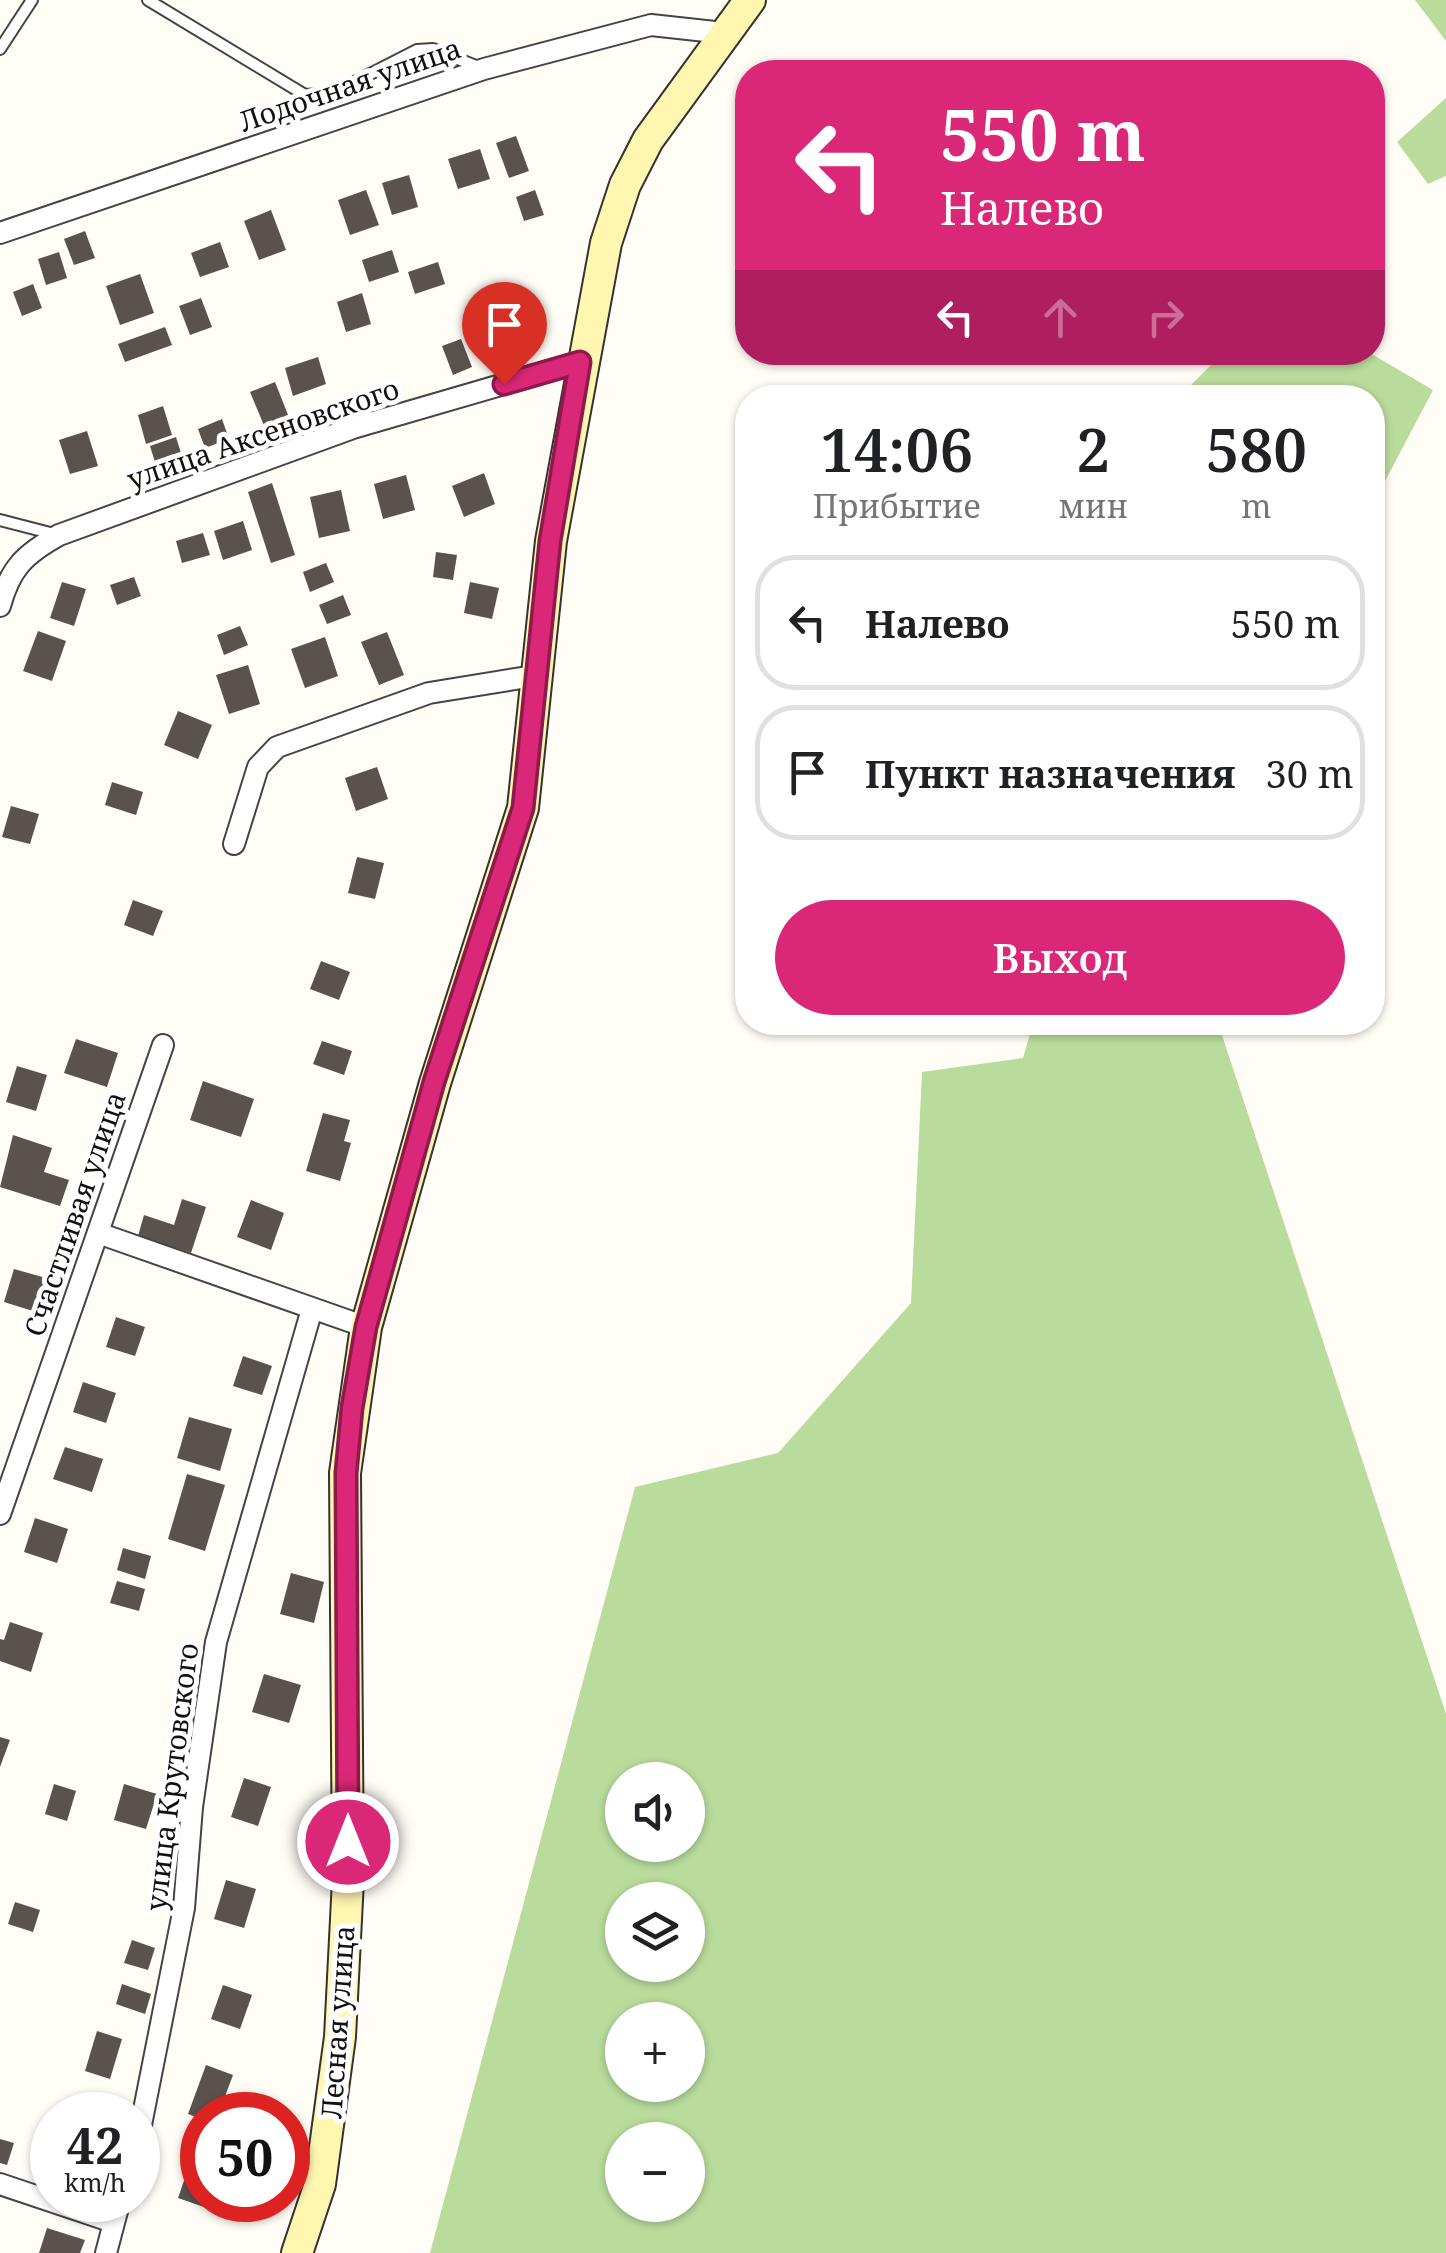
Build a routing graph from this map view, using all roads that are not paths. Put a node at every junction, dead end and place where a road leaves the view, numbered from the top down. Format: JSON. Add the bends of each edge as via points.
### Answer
{"nodes":[{"id":1,"x":32,"y":0,"type":"edge"},
{"id":2,"x":148,"y":0,"type":"edge"},
{"id":3,"x":750,"y":0,"type":"edge"},
{"id":4,"x":724,"y":33,"type":"junction"},
{"id":5,"x":0,"y":49,"type":"edge"},
{"id":6,"x":484,"y":69,"type":"junction"},
{"id":7,"x":0,"y":232,"type":"edge"},
{"id":8,"x":580,"y":362,"type":"junction"},
{"id":9,"x":0,"y":520,"type":"edge"},
{"id":10,"x":59,"y":536,"type":"junction"},
{"id":11,"x":0,"y":606,"type":"edge"},
{"id":12,"x":534,"y":676,"type":"junction"},
{"id":13,"x":234,"y":844,"type":"dead end"},
{"id":14,"x":163,"y":1046,"type":"dead end"},
{"id":15,"x":98,"y":1233,"type":"junction"},
{"id":16,"x":312,"y":1309,"type":"junction"},
{"id":17,"x":366,"y":1327,"type":"junction"},
{"id":18,"x":0,"y":1514,"type":"edge"},
{"id":19,"x":148,"y":2092,"type":"edge"},
{"id":20,"x":0,"y":2184,"type":"edge"},
{"id":21,"x":30,"y":2194,"type":"edge"},
{"id":22,"x":113,"y":2222,"type":"edge"},
{"id":23,"x":106,"y":2253,"type":"edge"},
{"id":24,"x":297,"y":2253,"type":"edge"}],
"edges":[{"from":1,"to":5,"type":"lane"},
{"from":2,"to":6,"type":"lane","via":[[305,95],[332,94],[417,50],[433,49]]},
{"from":3,"to":4,"type":"main road","name":"Лесная улица"},
{"from":4,"to":6,"type":"street","name":"Лодочная улица","via":[[651,25]]},
{"from":4,"to":8,"type":"main road","name":"Лесная улица","via":[[648,140],[625,185]]},
{"from":6,"to":7,"type":"street","name":"Лодочная улица"},
{"from":8,"to":10,"type":"street","name":"улица Аксеновского","via":[[352,428]]},
{"from":8,"to":12,"type":"main road","name":"Лесная улица"},
{"from":9,"to":10,"type":"lane"},
{"from":10,"to":11,"type":"street","name":"улица Аксеновского","via":[[16,565]]},
{"from":12,"to":13,"type":"street","via":[[430,693],[276,747],[258,766]]},
{"from":12,"to":17,"type":"main road","name":"Лесная улица","via":[[523,808],[434,1082]]},
{"from":14,"to":15,"type":"street","name":"Счастливая улица"},
{"from":15,"to":16,"type":"street"},
{"from":15,"to":18,"type":"street","name":"Счастливая улица"},
{"from":16,"to":17,"type":"street"},
{"from":16,"to":19,"type":"street","name":"улица Крутовского","via":[[216,1642],[184,1908]]},
{"from":17,"to":24,"type":"main road","name":"Лесная улица","via":[[346,1473],[348,1880],[340,2037],[320,2184]]},
{"from":20,"to":21,"type":"street"},
{"from":22,"to":23,"type":"street"}]}
